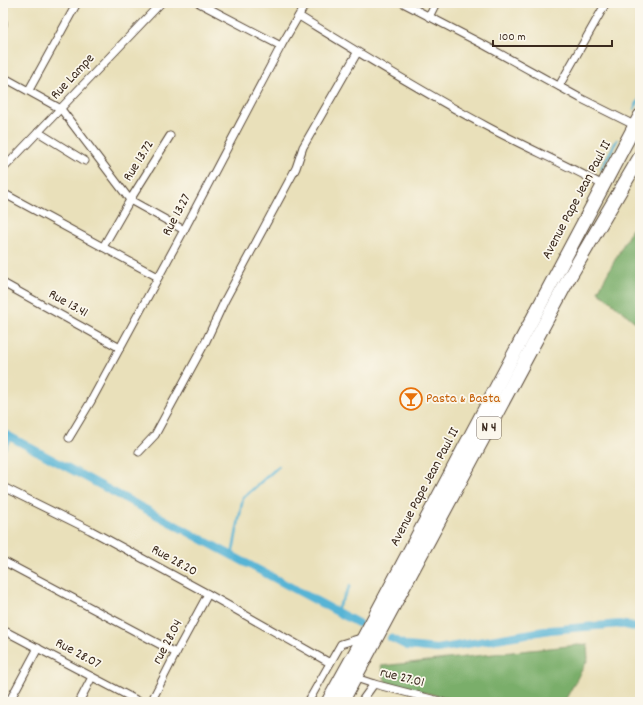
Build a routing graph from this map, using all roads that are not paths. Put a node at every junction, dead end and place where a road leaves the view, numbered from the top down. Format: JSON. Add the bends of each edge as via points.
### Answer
{"nodes":[{"id":1,"x":77,"y":3,"type":"edge"},
{"id":2,"x":161,"y":3,"type":"edge"},
{"id":3,"x":199,"y":3,"type":"edge"},
{"id":4,"x":306,"y":3,"type":"edge"},
{"id":5,"x":403,"y":3,"type":"edge"},
{"id":6,"x":436,"y":3,"type":"edge"},
{"id":7,"x":606,"y":3,"type":"edge"},
{"id":8,"x":298,"y":16,"type":"junction"},
{"id":9,"x":429,"y":17,"type":"junction"},
{"id":10,"x":281,"y":46,"type":"junction"},
{"id":11,"x":357,"y":53,"type":"junction"},
{"id":12,"x":3,"y":77,"type":"edge"},
{"id":13,"x":559,"y":86,"type":"junction"},
{"id":14,"x":29,"y":90,"type":"junction"},
{"id":15,"x":61,"y":109,"type":"junction"},
{"id":16,"x":638,"y":123,"type":"edge"},
{"id":17,"x":38,"y":132,"type":"junction"},
{"id":18,"x":170,"y":136,"type":"dead end"},
{"id":19,"x":640,"y":157,"type":"edge"},
{"id":20,"x":85,"y":161,"type":"dead end"},
{"id":21,"x":3,"y":169,"type":"edge"},
{"id":22,"x":603,"y":185,"type":"junction"},
{"id":23,"x":3,"y":193,"type":"edge"},
{"id":24,"x":130,"y":200,"type":"junction"},
{"id":25,"x":184,"y":230,"type":"junction"},
{"id":26,"x":103,"y":247,"type":"junction"},
{"id":27,"x":158,"y":277,"type":"junction"},
{"id":28,"x":3,"y":283,"type":"edge"},
{"id":29,"x":120,"y":348,"type":"junction"},
{"id":30,"x":69,"y":438,"type":"dead end"},
{"id":31,"x":139,"y":452,"type":"dead end"},
{"id":32,"x":3,"y":487,"type":"edge"},
{"id":33,"x":3,"y":561,"type":"edge"},
{"id":34,"x":208,"y":594,"type":"junction"},
{"id":35,"x":3,"y":630,"type":"edge"},
{"id":36,"x":364,"y":636,"type":"junction"},
{"id":37,"x":38,"y":648,"type":"junction"},
{"id":38,"x":176,"y":653,"type":"junction"},
{"id":39,"x":330,"y":663,"type":"junction"},
{"id":40,"x":92,"y":677,"type":"junction"},
{"id":41,"x":356,"y":678,"type":"junction"},
{"id":42,"x":374,"y":684,"type":"junction"},
{"id":43,"x":418,"y":699,"type":"edge"},
{"id":44,"x":9,"y":702,"type":"edge"},
{"id":45,"x":79,"y":702,"type":"edge"},
{"id":46,"x":140,"y":702,"type":"edge"},
{"id":47,"x":151,"y":702,"type":"edge"},
{"id":48,"x":308,"y":702,"type":"edge"},
{"id":49,"x":328,"y":702,"type":"edge"},
{"id":50,"x":342,"y":702,"type":"edge"},
{"id":51,"x":361,"y":702,"type":"edge"},
{"id":52,"x":443,"y":702,"type":"edge"}],
"edges":[{"from":1,"to":14,"type":"street"},
{"from":2,"to":15,"type":"street","name":"Rue Lampe"},
{"from":3,"to":10,"type":"street"},
{"from":4,"to":8,"type":"street","name":"Rue 13.27"},
{"from":5,"to":9,"type":"street"},
{"from":6,"to":9,"type":"street"},
{"from":7,"to":13,"type":"street"},
{"from":8,"to":10,"type":"street","name":"Rue 13.27"},
{"from":8,"to":11,"type":"street"},
{"from":9,"to":13,"type":"street"},
{"from":10,"to":25,"type":"street","name":"Rue 13.27"},
{"from":11,"to":22,"type":"street","via":[[488,127]]},
{"from":11,"to":31,"type":"street","via":[[303,147],[296,168],[224,300],[206,341],[155,435]]},
{"from":12,"to":14,"type":"street"},
{"from":13,"to":16,"type":"street"},
{"from":14,"to":15,"type":"street"},
{"from":15,"to":17,"type":"street","name":"Rue Lampe"},
{"from":15,"to":24,"type":"street"},
{"from":16,"to":22,"type":"highway","name":"Avenue Pape Jean Paul II","number":"N 4"},
{"from":17,"to":20,"type":"street"},
{"from":17,"to":21,"type":"street","name":"Rue Lampe"},
{"from":18,"to":24,"type":"street","name":"Rue 13.72"},
{"from":19,"to":41,"type":"highway","name":"Avenue Pape Jean Paul II","number":"N 4","via":[[569,278]]},
{"from":22,"to":36,"type":"highway","name":"Avenue Pape Jean Paul II","number":"N 4"},
{"from":23,"to":26,"type":"street"},
{"from":24,"to":25,"type":"street"},
{"from":24,"to":26,"type":"street","name":"Rue 13.72"},
{"from":25,"to":27,"type":"street","name":"Rue 13.27"},
{"from":26,"to":27,"type":"street"},
{"from":27,"to":29,"type":"street","name":"Rue 13.27"},
{"from":28,"to":29,"type":"street","name":"Rue 13.41"},
{"from":29,"to":30,"type":"street","name":"Rue 13.27"},
{"from":32,"to":34,"type":"street","name":"Rue 28.20","via":[[90,530]]},
{"from":33,"to":38,"type":"street"},
{"from":34,"to":38,"type":"street","name":"rue 28.04"},
{"from":34,"to":39,"type":"street","name":"Rue 28.20"},
{"from":35,"to":37,"type":"street","name":"Rue 28.07"},
{"from":36,"to":39,"type":"street","via":[[340,644]]},
{"from":36,"to":49,"type":"highway","name":"Avenue Pape Jean Paul II","number":"N 4"},
{"from":37,"to":40,"type":"street","name":"Rue 28.07"},
{"from":37,"to":44,"type":"street"},
{"from":38,"to":47,"type":"street","name":"rue 28.04"},
{"from":39,"to":48,"type":"street"},
{"from":40,"to":45,"type":"street"},
{"from":40,"to":46,"type":"street","name":"Rue 28.07"},
{"from":41,"to":42,"type":"street","name":"rue 27.01"},
{"from":41,"to":50,"type":"highway","name":"Avenue Pape Jean Paul II","number":"N 4"},
{"from":42,"to":43,"type":"street","name":"rue 27.01"},
{"from":42,"to":51,"type":"street"},
{"from":43,"to":52,"type":"street","name":"rue 27.01"}]}
